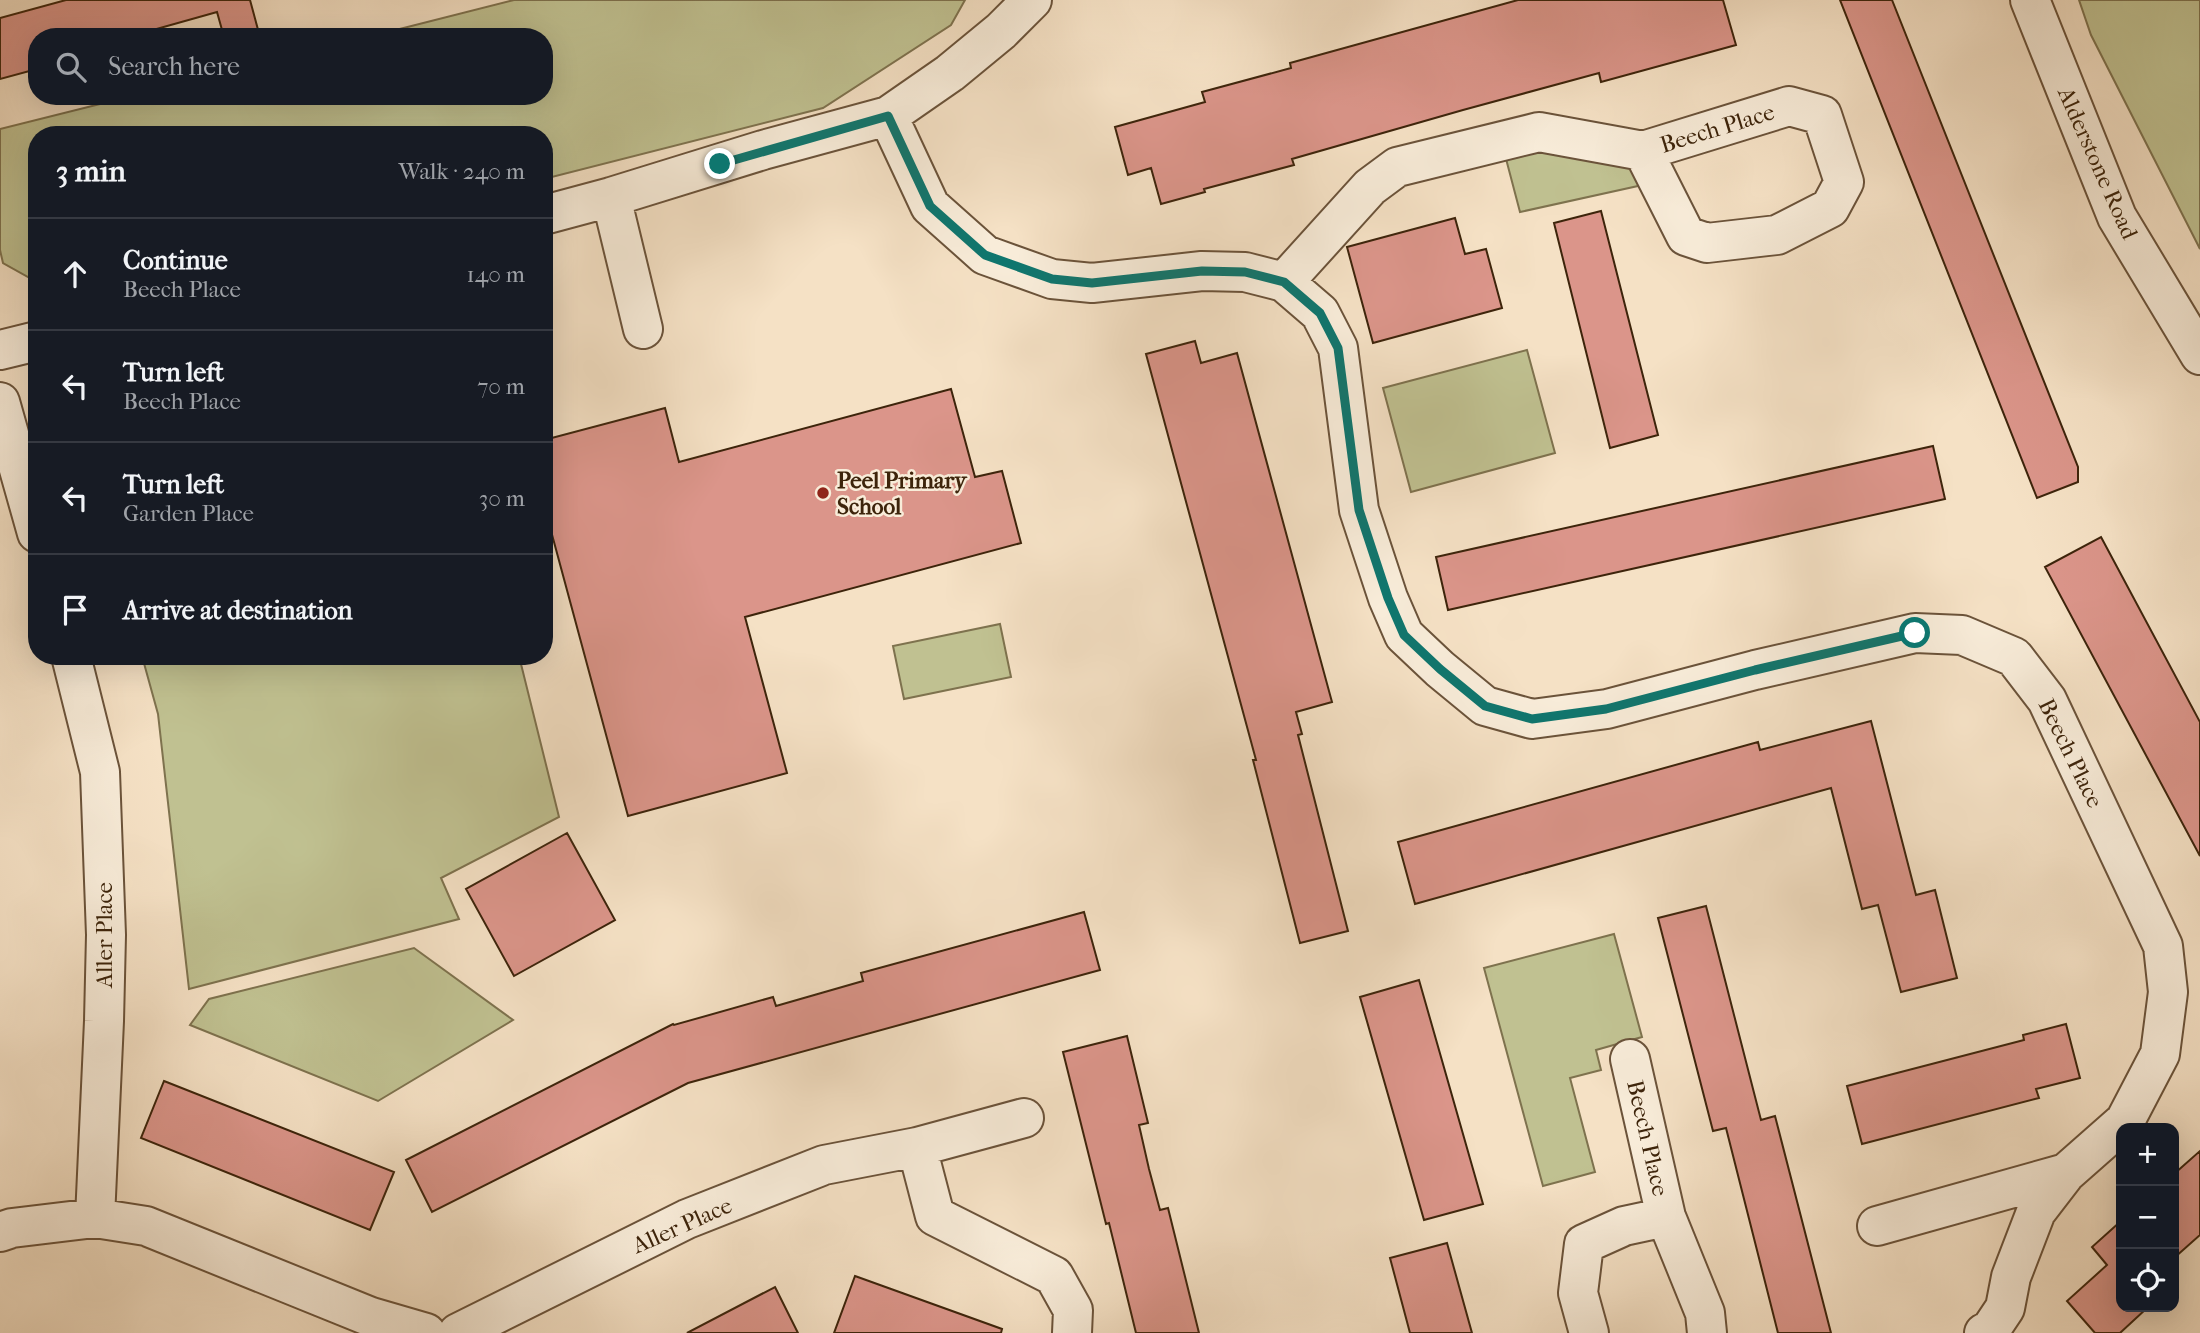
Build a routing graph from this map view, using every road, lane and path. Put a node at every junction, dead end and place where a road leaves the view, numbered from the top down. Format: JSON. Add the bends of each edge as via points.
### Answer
{"nodes":[{"id":1,"x":1032,"y":0,"type":"edge"},
{"id":2,"x":2030,"y":0,"type":"edge"},
{"id":3,"x":888,"y":116,"type":"junction"},
{"id":4,"x":1643,"y":151,"type":"junction"},
{"id":5,"x":611,"y":197,"type":"junction"},
{"id":6,"x":553,"y":213,"type":"edge"},
{"id":7,"x":1284,"y":282,"type":"junction"},
{"id":8,"x":643,"y":329,"type":"dead end"},
{"id":9,"x":28,"y":343,"type":"edge"},
{"id":10,"x":0,"y":350,"type":"edge"},
{"id":11,"x":2200,"y":355,"type":"edge"},
{"id":12,"x":0,"y":402,"type":"edge"},
{"id":13,"x":28,"y":501,"type":"edge"},
{"id":14,"x":73,"y":665,"type":"edge"},
{"id":15,"x":1630,"y":1059,"type":"dead end"},
{"id":16,"x":1024,"y":1118,"type":"dead end"},
{"id":17,"x":917,"y":1147,"type":"junction"},
{"id":18,"x":2066,"y":1173,"type":"junction"},
{"id":19,"x":1666,"y":1217,"type":"junction"},
{"id":20,"x":95,"y":1218,"type":"junction"},
{"id":21,"x":1877,"y":1226,"type":"dead end"},
{"id":22,"x":0,"y":1232,"type":"edge"},
{"id":23,"x":426,"y":1333,"type":"edge"},
{"id":24,"x":458,"y":1333,"type":"edge"},
{"id":25,"x":1072,"y":1333,"type":"edge"},
{"id":26,"x":1589,"y":1333,"type":"edge"},
{"id":27,"x":1707,"y":1333,"type":"edge"},
{"id":28,"x":1984,"y":1333,"type":"edge"}],
"edges":[{"from":1,"to":3,"type":"street","via":[[950,73]]},
{"from":2,"to":11,"type":"street","name":"Alderstone Road","via":[[2117,218]]},
{"from":3,"to":5,"type":"street"},
{"from":3,"to":7,"type":"street","name":"Beech Place","via":[[930,206],[985,255],[1052,279],[1092,283],[1202,271],[1245,272]]},
{"from":4,"to":4,"type":"street","name":"Beech Place","via":[[1686,236],[1707,243],[1777,234],[1830,208],[1843,182],[1822,115],[1790,106]]},
{"from":4,"to":7,"type":"street","name":"Beech Place","via":[[1539,132],[1397,167],[1370,187]]},
{"from":5,"to":6,"type":"street"},
{"from":5,"to":8,"type":"street"},
{"from":7,"to":18,"type":"street","name":"Beech Place","via":[[1320,313],[1338,348],[1359,510],[1404,635],[1485,706],[1532,719],[1606,709],[1915,633],[1962,635],[2014,657],[2047,699],[2163,946],[2168,992],[2160,1054],[2125,1121]]},
{"from":9,"to":10,"type":"street"},
{"from":12,"to":13,"type":"street"},
{"from":14,"to":20,"type":"street","name":"Aller Place","via":[[100,772],[106,935]]},
{"from":15,"to":19,"type":"street","name":"Beech Place"},
{"from":16,"to":17,"type":"street","name":"Aller Place"},
{"from":17,"to":24,"type":"street","name":"Aller Place","via":[[824,1166],[687,1219]]},
{"from":17,"to":25,"type":"street","via":[[935,1216],[1054,1276],[1073,1310]]},
{"from":18,"to":21,"type":"street","name":"Beech Place"},
{"from":18,"to":28,"type":"street","name":"Beech Place","via":[[2036,1212],[2011,1277],[2005,1308]]},
{"from":19,"to":26,"type":"street","name":"Beech Place","via":[[1625,1226],[1584,1244],[1578,1293]]},
{"from":19,"to":27,"type":"street","name":"Beech Place","via":[[1705,1313]]},
{"from":20,"to":22,"type":"street"},
{"from":20,"to":23,"type":"street","via":[[146,1226],[371,1317]]}]}
